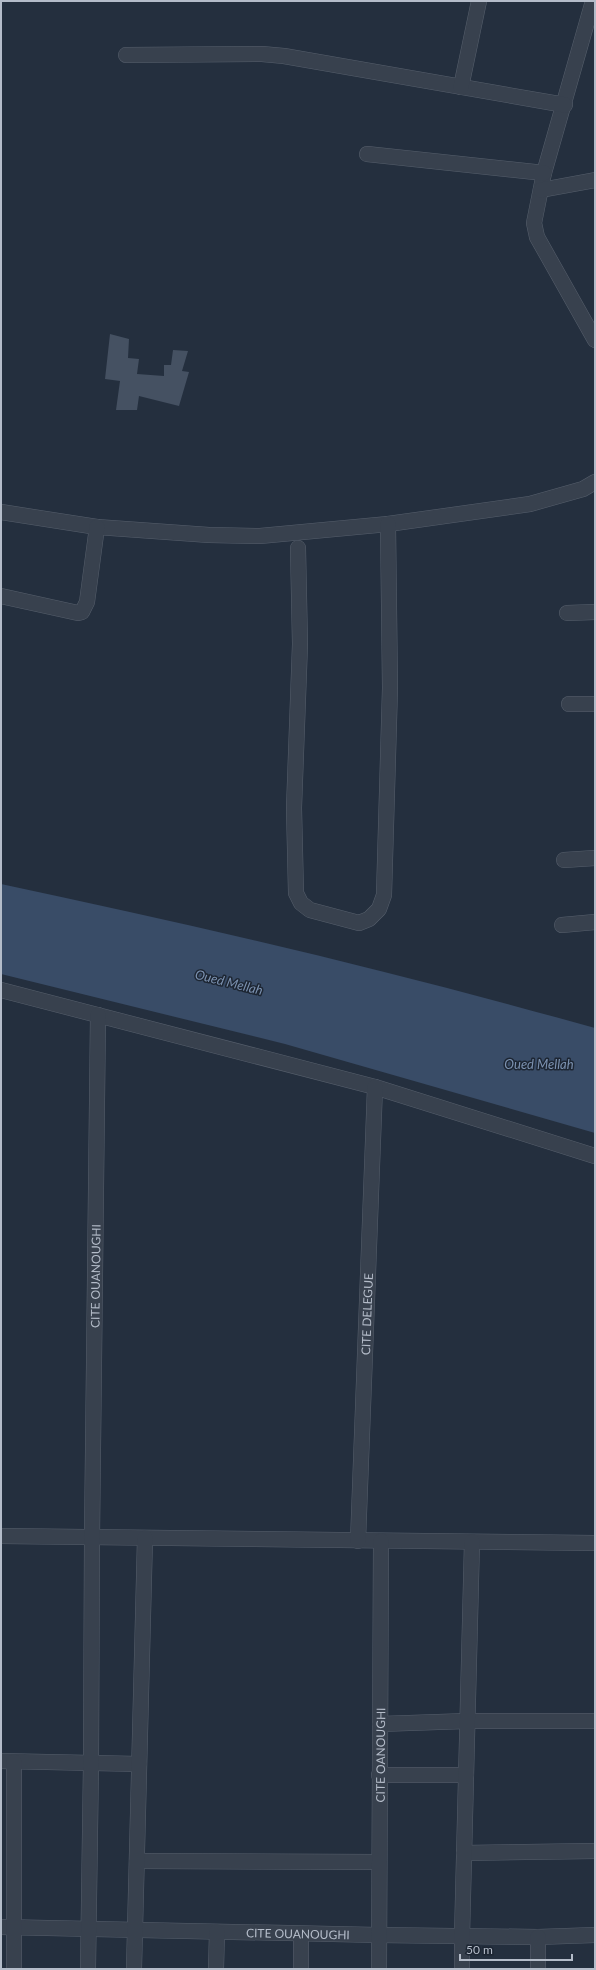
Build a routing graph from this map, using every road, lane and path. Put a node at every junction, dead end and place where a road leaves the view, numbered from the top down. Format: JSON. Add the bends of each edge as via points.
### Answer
{"nodes":[{"id":1,"x":479,"y":1,"type":"edge"},
{"id":2,"x":593,"y":1,"type":"edge"},
{"id":3,"x":126,"y":55,"type":"dead end"},
{"id":4,"x":461,"y":87,"type":"junction"},
{"id":5,"x":565,"y":105,"type":"junction"},
{"id":6,"x":367,"y":154,"type":"dead end"},
{"id":7,"x":544,"y":173,"type":"junction"},
{"id":8,"x":595,"y":180,"type":"edge"},
{"id":9,"x":540,"y":190,"type":"junction"},
{"id":10,"x":591,"y":325,"type":"edge"},
{"id":11,"x":595,"y":340,"type":"edge"},
{"id":12,"x":595,"y":482,"type":"edge"},
{"id":13,"x":1,"y":512,"type":"edge"},
{"id":14,"x":388,"y":524,"type":"junction"},
{"id":15,"x":97,"y":527,"type":"junction"},
{"id":16,"x":298,"y":548,"type":"dead end"},
{"id":17,"x":1,"y":596,"type":"edge"},
{"id":18,"x":595,"y":612,"type":"edge"},
{"id":19,"x":567,"y":613,"type":"dead end"},
{"id":20,"x":569,"y":704,"type":"dead end"},
{"id":21,"x":595,"y":704,"type":"edge"},
{"id":22,"x":595,"y":858,"type":"edge"},
{"id":23,"x":564,"y":860,"type":"dead end"},
{"id":24,"x":595,"y":922,"type":"edge"},
{"id":25,"x":562,"y":925,"type":"dead end"},
{"id":26,"x":1,"y":990,"type":"edge"},
{"id":27,"x":98,"y":1015,"type":"junction"},
{"id":28,"x":375,"y":1087,"type":"junction"},
{"id":29,"x":595,"y":1156,"type":"edge"},
{"id":30,"x":1,"y":1536,"type":"edge"},
{"id":31,"x":92,"y":1537,"type":"junction"},
{"id":32,"x":145,"y":1538,"type":"junction"},
{"id":33,"x":358,"y":1541,"type":"junction"},
{"id":34,"x":381,"y":1541,"type":"junction"},
{"id":35,"x":472,"y":1542,"type":"junction"},
{"id":36,"x":595,"y":1543,"type":"edge"},
{"id":37,"x":467,"y":1721,"type":"junction"},
{"id":38,"x":595,"y":1721,"type":"edge"},
{"id":39,"x":380,"y":1724,"type":"junction"},
{"id":40,"x":7,"y":1762,"type":"edge"},
{"id":41,"x":91,"y":1763,"type":"junction"},
{"id":42,"x":139,"y":1764,"type":"junction"},
{"id":43,"x":380,"y":1775,"type":"junction"},
{"id":44,"x":466,"y":1775,"type":"junction"},
{"id":45,"x":595,"y":1851,"type":"edge"},
{"id":46,"x":464,"y":1853,"type":"junction"},
{"id":47,"x":137,"y":1861,"type":"junction"},
{"id":48,"x":379,"y":1862,"type":"junction"},
{"id":49,"x":7,"y":1927,"type":"edge"},
{"id":50,"x":88,"y":1930,"type":"junction"},
{"id":51,"x":135,"y":1931,"type":"junction"},
{"id":52,"x":217,"y":1932,"type":"junction"},
{"id":53,"x":301,"y":1934,"type":"junction"},
{"id":54,"x":378,"y":1935,"type":"junction"},
{"id":55,"x":595,"y":1935,"type":"edge"},
{"id":56,"x":462,"y":1936,"type":"junction"},
{"id":57,"x":538,"y":1937,"type":"junction"},
{"id":58,"x":14,"y":1969,"type":"edge"},
{"id":59,"x":88,"y":1969,"type":"edge"},
{"id":60,"x":134,"y":1969,"type":"edge"},
{"id":61,"x":216,"y":1969,"type":"edge"},
{"id":62,"x":301,"y":1969,"type":"edge"},
{"id":63,"x":379,"y":1969,"type":"edge"},
{"id":64,"x":462,"y":1969,"type":"edge"},
{"id":65,"x":538,"y":1969,"type":"edge"}],
"edges":[{"from":1,"to":4,"type":"street"},
{"from":2,"to":5,"type":"street"},
{"from":3,"to":4,"type":"street","via":[[284,56]]},
{"from":4,"to":5,"type":"street"},
{"from":5,"to":7,"type":"street"},
{"from":6,"to":7,"type":"street"},
{"from":7,"to":9,"type":"street"},
{"from":8,"to":9,"type":"street"},
{"from":9,"to":10,"type":"street","via":[[534,223],[537,238]]},
{"from":10,"to":11,"type":"street"},
{"from":12,"to":14,"type":"street","via":[[583,490],[530,504]]},
{"from":13,"to":15,"type":"street"},
{"from":14,"to":15,"type":"street","via":[[260,536]]},
{"from":14,"to":16,"type":"street","via":[[390,688],[384,894],[379,909],[370,919],[359,923],[310,910],[301,903],[296,893],[294,808],[300,644]]},
{"from":15,"to":17,"type":"street","via":[[86,602],[82,612]]},
{"from":18,"to":19,"type":"street"},
{"from":20,"to":21,"type":"street"},
{"from":22,"to":23,"type":"street"},
{"from":24,"to":25,"type":"street"},
{"from":26,"to":27,"type":"street"},
{"from":27,"to":28,"type":"street"},
{"from":27,"to":31,"type":"street","name":"CITE OUANOUGHI"},
{"from":28,"to":29,"type":"street"},
{"from":28,"to":33,"type":"street","name":"CITE DELEGUE"},
{"from":30,"to":31,"type":"street"},
{"from":31,"to":32,"type":"street"},
{"from":31,"to":41,"type":"street","name":"CITE OUANOUGHI"},
{"from":32,"to":33,"type":"street"},
{"from":32,"to":42,"type":"street"},
{"from":33,"to":34,"type":"street"},
{"from":34,"to":35,"type":"street"},
{"from":34,"to":39,"type":"street","name":"CITE OANOUGHI"},
{"from":35,"to":36,"type":"street"},
{"from":35,"to":37,"type":"street"},
{"from":37,"to":38,"type":"street"},
{"from":37,"to":39,"type":"street"},
{"from":37,"to":44,"type":"street"},
{"from":39,"to":43,"type":"street","name":"CITE OANOUGHI"},
{"from":40,"to":41,"type":"street"},
{"from":40,"to":49,"type":"street"},
{"from":41,"to":42,"type":"street"},
{"from":41,"to":50,"type":"street","name":"CITE OUANOUGHI"},
{"from":42,"to":47,"type":"street"},
{"from":43,"to":44,"type":"street"},
{"from":43,"to":48,"type":"street","name":"CITE OANOUGHI"},
{"from":44,"to":46,"type":"street"},
{"from":45,"to":46,"type":"street"},
{"from":46,"to":56,"type":"street"},
{"from":47,"to":48,"type":"street"},
{"from":47,"to":51,"type":"street"},
{"from":48,"to":54,"type":"street","name":"CITE OANOUGHI"},
{"from":49,"to":50,"type":"street","name":"CITE OUANOUGHI"},
{"from":49,"to":58,"type":"street"},
{"from":50,"to":51,"type":"street","name":"CITE OUANOUGHI"},
{"from":50,"to":59,"type":"street","name":"CITE OUANOUGHI"},
{"from":51,"to":52,"type":"street","name":"CITE OUANOUGHI"},
{"from":51,"to":60,"type":"street"},
{"from":52,"to":53,"type":"street","name":"CITE OUANOUGHI"},
{"from":52,"to":61,"type":"street"},
{"from":53,"to":54,"type":"street","name":"CITE OUANOUGHI"},
{"from":53,"to":62,"type":"street"},
{"from":54,"to":56,"type":"street","name":"CITE OUANOUGHI"},
{"from":54,"to":63,"type":"street","name":"CITE OANOUGHI"},
{"from":55,"to":57,"type":"street","name":"CITE OUANOUGHI"},
{"from":56,"to":57,"type":"street","name":"CITE OUANOUGHI"},
{"from":56,"to":64,"type":"street"},
{"from":57,"to":65,"type":"street"}]}
